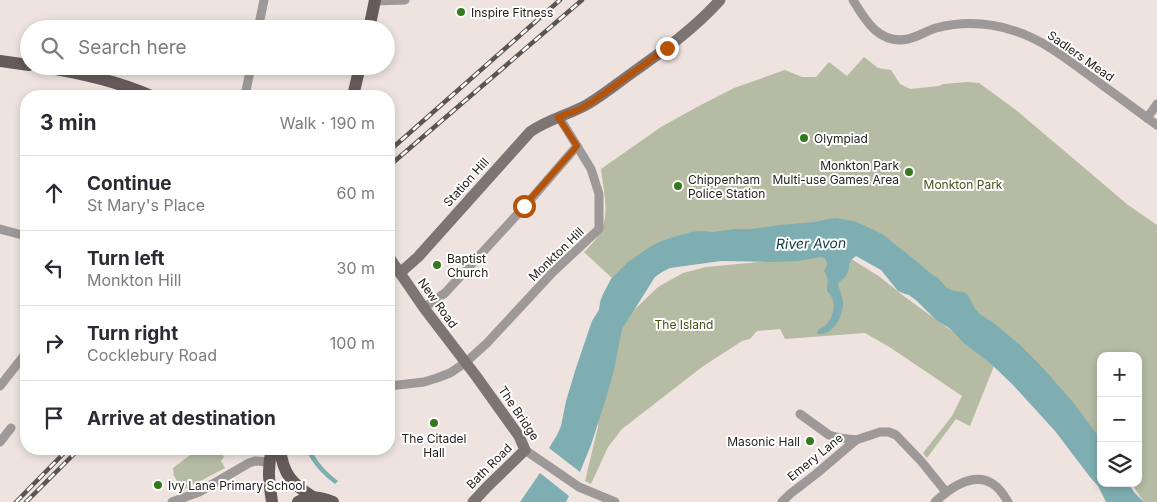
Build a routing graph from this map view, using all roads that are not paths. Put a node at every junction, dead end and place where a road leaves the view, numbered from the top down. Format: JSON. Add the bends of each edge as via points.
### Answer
{"nodes":[{"id":1,"x":264,"y":0,"type":"edge"},
{"id":2,"x":405,"y":0,"type":"edge"},
{"id":3,"x":720,"y":0,"type":"edge"},
{"id":4,"x":853,"y":0,"type":"edge"},
{"id":5,"x":375,"y":1,"type":"edge"},
{"id":6,"x":260,"y":20,"type":"edge"},
{"id":7,"x":371,"y":20,"type":"edge"},
{"id":8,"x":0,"y":61,"type":"edge"},
{"id":9,"x":20,"y":64,"type":"edge"},
{"id":10,"x":83,"y":75,"type":"edge"},
{"id":11,"x":249,"y":75,"type":"edge"},
{"id":12,"x":358,"y":75,"type":"edge"},
{"id":13,"x":137,"y":90,"type":"edge"},
{"id":14,"x":246,"y":90,"type":"edge"},
{"id":15,"x":354,"y":90,"type":"edge"},
{"id":16,"x":1157,"y":104,"type":"edge"},
{"id":17,"x":558,"y":117,"type":"junction"},
{"id":18,"x":1147,"y":118,"type":"junction"},
{"id":19,"x":1157,"y":126,"type":"edge"},
{"id":20,"x":577,"y":146,"type":"junction"},
{"id":21,"x":0,"y":229,"type":"edge"},
{"id":22,"x":20,"y":234,"type":"edge"},
{"id":23,"x":395,"y":266,"type":"edge"},
{"id":24,"x":400,"y":273,"type":"junction"},
{"id":25,"x":424,"y":308,"type":"junction"},
{"id":26,"x":20,"y":361,"type":"edge"},
{"id":27,"x":465,"y":363,"type":"junction"},
{"id":28,"x":395,"y":385,"type":"edge"},
{"id":29,"x":0,"y":386,"type":"edge"},
{"id":30,"x":800,"y":414,"type":"dead end"},
{"id":31,"x":11,"y":428,"type":"dead end"},
{"id":32,"x":856,"y":440,"type":"junction"},
{"id":33,"x":0,"y":442,"type":"edge"},
{"id":34,"x":526,"y":450,"type":"junction"},
{"id":35,"x":270,"y":455,"type":"edge"},
{"id":36,"x":282,"y":455,"type":"edge"},
{"id":37,"x":268,"y":462,"type":"junction"},
{"id":38,"x":946,"y":492,"type":"junction"},
{"id":39,"x":313,"y":497,"type":"junction"},
{"id":40,"x":172,"y":502,"type":"edge"},
{"id":41,"x":272,"y":502,"type":"edge"},
{"id":42,"x":298,"y":502,"type":"edge"},
{"id":43,"x":333,"y":502,"type":"edge"},
{"id":44,"x":473,"y":502,"type":"edge"},
{"id":45,"x":614,"y":502,"type":"edge"},
{"id":46,"x":782,"y":502,"type":"edge"},
{"id":47,"x":935,"y":502,"type":"edge"},
{"id":48,"x":1008,"y":502,"type":"edge"}],
"edges":[{"from":1,"to":6,"type":"street"},
{"from":2,"to":5,"type":"street"},
{"from":3,"to":17,"type":"street","name":"Station Hill","via":[[667,48],[592,102]]},
{"from":4,"to":18,"type":"street","name":"Sadlers Mead","via":[[874,30],[892,38],[907,40],[937,28],[972,23],[1000,26],[1026,35],[1066,58]]},
{"from":5,"to":7,"type":"main road"},
{"from":8,"to":9,"type":"main road"},
{"from":10,"to":13,"type":"main road"},
{"from":11,"to":14,"type":"street"},
{"from":12,"to":15,"type":"main road"},
{"from":16,"to":18,"type":"street"},
{"from":17,"to":20,"type":"street","name":"Monkton Hill"},
{"from":17,"to":24,"type":"street","name":"Station Hill","via":[[526,137]]},
{"from":18,"to":19,"type":"street","name":"Sadlers Mead"},
{"from":20,"to":25,"type":"street","via":[[445,294]]},
{"from":20,"to":27,"type":"street","name":"Monkton Hill","via":[[591,169],[600,194],[599,229]]},
{"from":21,"to":22,"type":"street"},
{"from":23,"to":24,"type":"street","name":"New Road"},
{"from":24,"to":25,"type":"street","name":"New Road"},
{"from":25,"to":27,"type":"street","name":"New Road"},
{"from":26,"to":29,"type":"street"},
{"from":27,"to":28,"type":"street","name":"Monkton Hill","via":[[437,378]]},
{"from":27,"to":34,"type":"street","name":"The Bridge","via":[[520,436]]},
{"from":30,"to":32,"type":"street","name":"Emery Lane","via":[[829,435]]},
{"from":31,"to":33,"type":"street"},
{"from":32,"to":38,"type":"street","name":"Emery Lane","via":[[880,432],[893,433]]},
{"from":32,"to":46,"type":"street","name":"Emery Lane"},
{"from":34,"to":44,"type":"street","name":"Bath Road"},
{"from":34,"to":45,"type":"street","name":"The Bridge","via":[[580,487]]},
{"from":35,"to":37,"type":"main road"},
{"from":36,"to":39,"type":"main road","via":[[294,484]]},
{"from":37,"to":40,"type":"street","via":[[249,462],[199,492]]},
{"from":37,"to":41,"type":"main road"},
{"from":38,"to":47,"type":"street"},
{"from":38,"to":48,"type":"street","via":[[972,480],[986,481]]},
{"from":39,"to":42,"type":"main road"},
{"from":39,"to":43,"type":"main road"}]}
